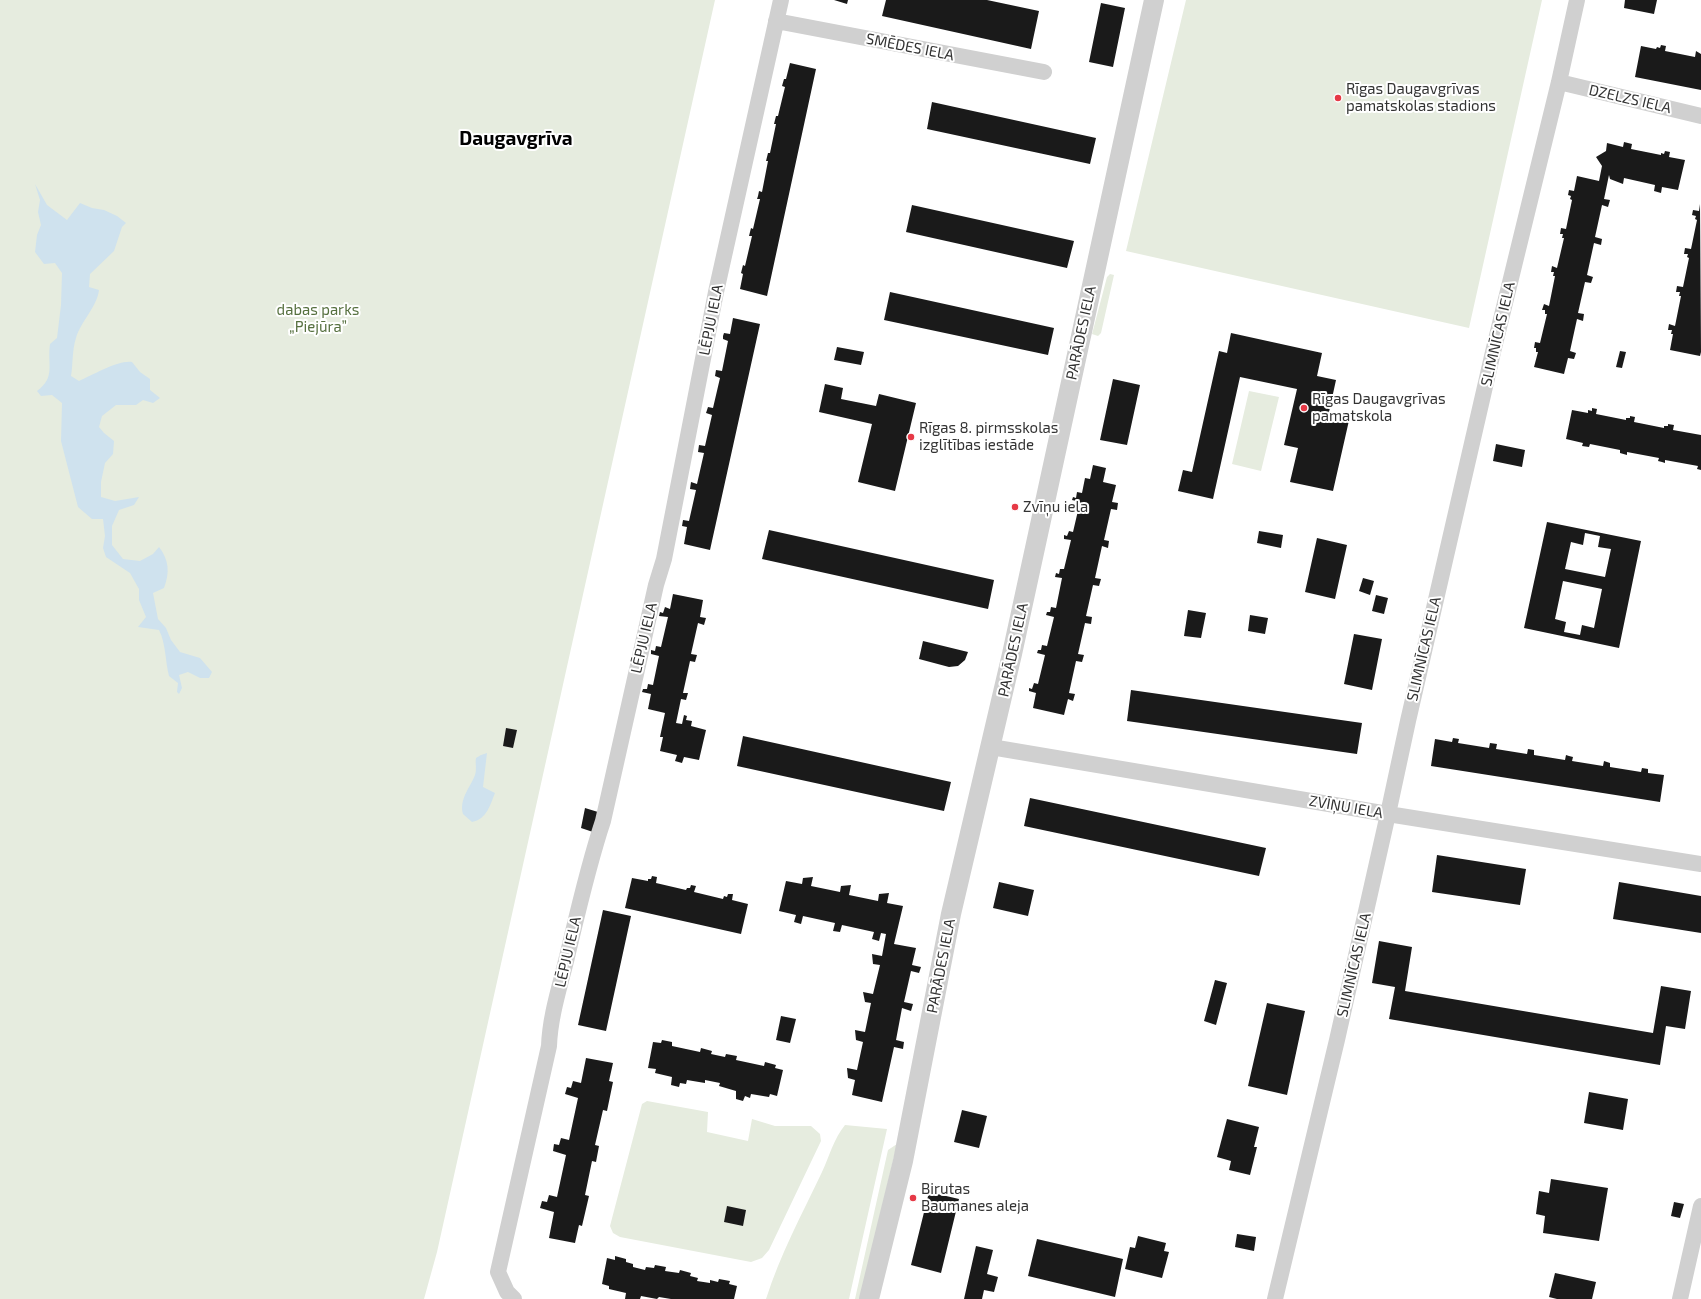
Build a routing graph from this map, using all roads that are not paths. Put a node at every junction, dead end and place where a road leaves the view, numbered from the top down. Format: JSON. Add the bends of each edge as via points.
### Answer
{"nodes":[{"id":1,"x":781,"y":0,"type":"edge"},
{"id":2,"x":1154,"y":0,"type":"edge"},
{"id":3,"x":1577,"y":0,"type":"edge"},
{"id":4,"x":776,"y":21,"type":"junction"},
{"id":5,"x":1044,"y":72,"type":"dead end"},
{"id":6,"x":1559,"y":82,"type":"junction"},
{"id":7,"x":1701,"y":116,"type":"edge"},
{"id":8,"x":991,"y":747,"type":"junction"},
{"id":9,"x":1388,"y":814,"type":"junction"},
{"id":10,"x":1701,"y":864,"type":"edge"},
{"id":11,"x":1701,"y":1206,"type":"edge"},
{"id":12,"x":514,"y":1299,"type":"edge"},
{"id":13,"x":869,"y":1299,"type":"edge"},
{"id":14,"x":1275,"y":1299,"type":"edge"},
{"id":15,"x":1680,"y":1299,"type":"edge"}],
"edges":[{"from":1,"to":4,"type":"street","name":"LĒPJU IELA"},
{"from":2,"to":8,"type":"street","name":"PARĀDES IELA"},
{"from":3,"to":6,"type":"street","name":"SLIMNĪCAS IELA"},
{"from":4,"to":5,"type":"street","name":"SMĒDES IELA"},
{"from":4,"to":12,"type":"street","name":"LĒPJU IELA","via":[[716,292],[664,559],[603,821],[593,848],[560,983],[549,1034],[549,1046],[498,1272],[507,1292]]},
{"from":6,"to":7,"type":"street","name":"DZELZS IELA"},
{"from":6,"to":9,"type":"street","name":"SLIMNĪCAS IELA","via":[[1493,352]]},
{"from":8,"to":9,"type":"street","name":"ZVĪŅU IELA"},
{"from":8,"to":13,"type":"street","name":"PARĀDES IELA","via":[[952,910],[903,1161]]},
{"from":9,"to":10,"type":"street","name":"ZVĪŅU IELA"},
{"from":9,"to":14,"type":"street","name":"SLIMNĪCAS IELA"},
{"from":11,"to":15,"type":"street"}]}
